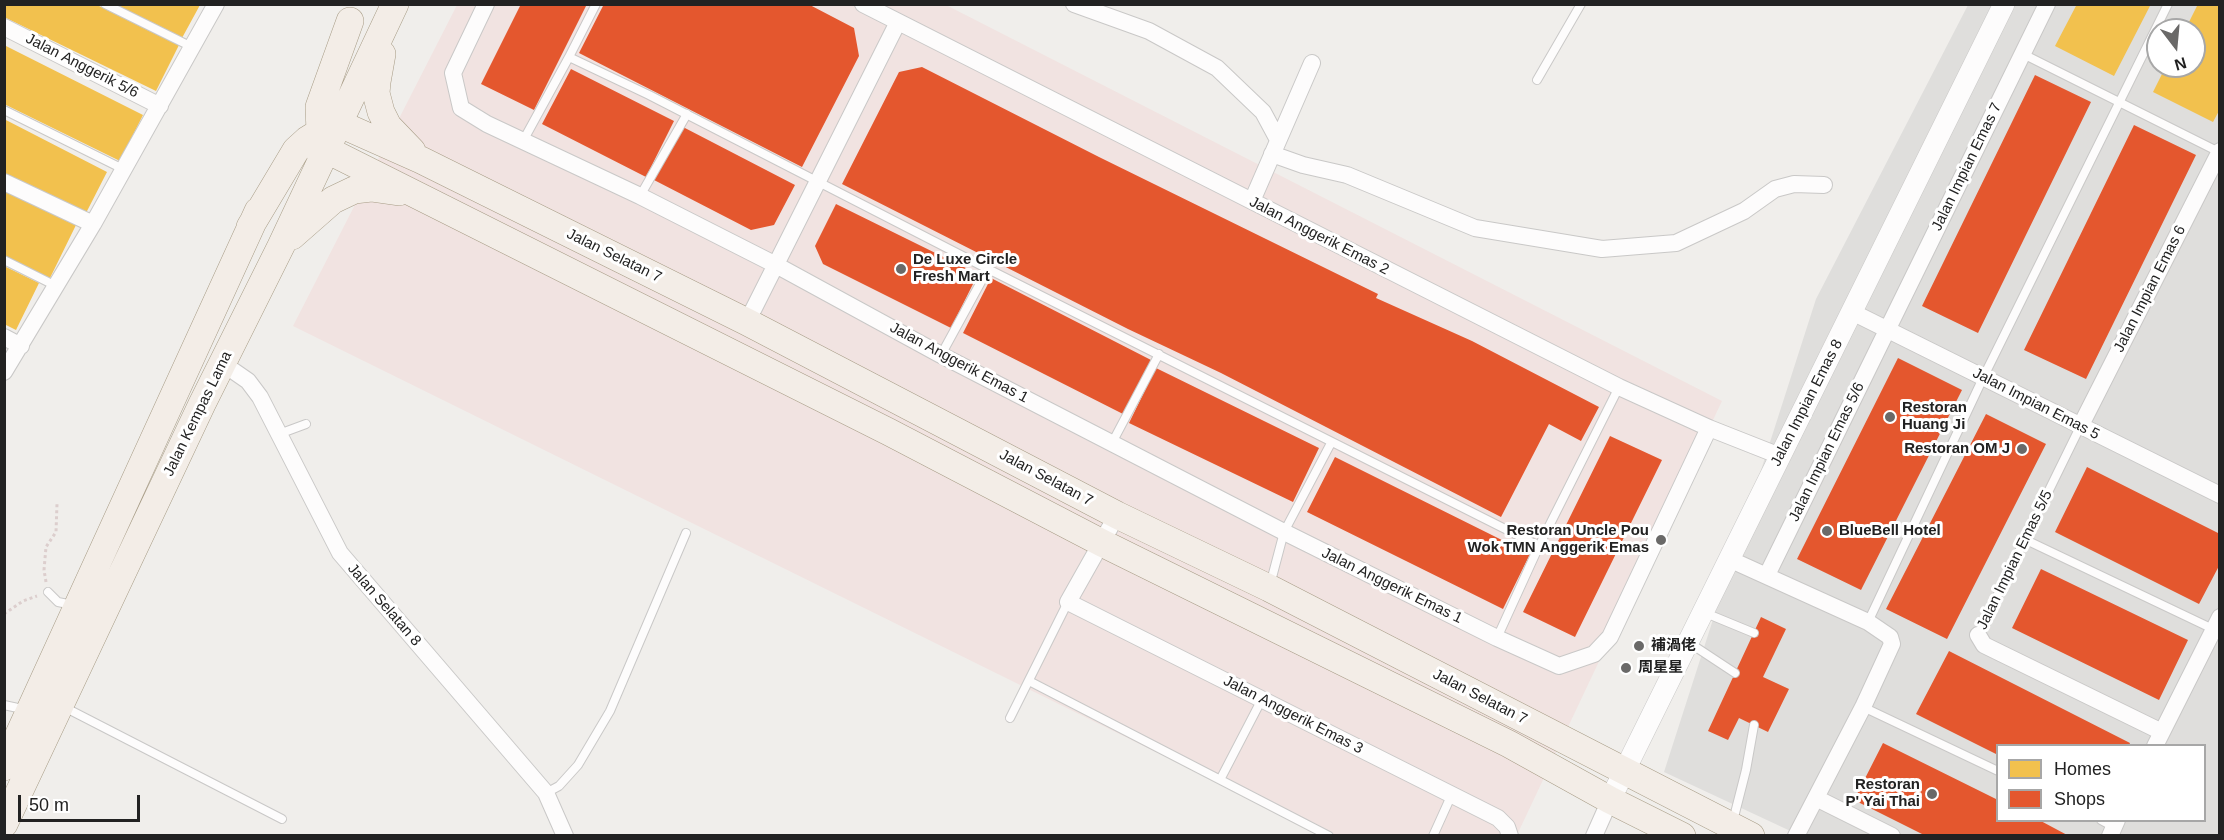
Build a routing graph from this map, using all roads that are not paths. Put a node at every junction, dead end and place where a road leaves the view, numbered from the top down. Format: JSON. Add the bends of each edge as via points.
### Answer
{"nodes":[{"id":1,"x":105,"y":4,"type":"edge"},
{"id":2,"x":216,"y":4,"type":"edge"},
{"id":3,"x":486,"y":4,"type":"edge"},
{"id":4,"x":596,"y":4,"type":"edge"},
{"id":5,"x":863,"y":4,"type":"edge"},
{"id":6,"x":1074,"y":4,"type":"edge"},
{"id":7,"x":1581,"y":4,"type":"edge"},
{"id":8,"x":2004,"y":4,"type":"edge"},
{"id":9,"x":2047,"y":4,"type":"edge"},
{"id":10,"x":2168,"y":4,"type":"edge"},
{"id":11,"x":392,"y":11,"type":"edge"},
{"id":12,"x":354,"y":13,"type":"edge"},
{"id":13,"x":898,"y":22,"type":"junction"},
{"id":14,"x":4,"y":27,"type":"edge"},
{"id":15,"x":192,"y":47,"type":"junction"},
{"id":16,"x":2023,"y":54,"type":"junction"},
{"id":17,"x":569,"y":57,"type":"junction"},
{"id":18,"x":1312,"y":63,"type":"dead end"},
{"id":19,"x":1537,"y":80,"type":"dead end"},
{"id":20,"x":2120,"y":102,"type":"junction"},
{"id":21,"x":160,"y":106,"type":"junction"},
{"id":22,"x":4,"y":110,"type":"edge"},
{"id":23,"x":687,"y":114,"type":"junction"},
{"id":24,"x":329,"y":135,"type":"junction"},
{"id":25,"x":523,"y":141,"type":"junction"},
{"id":26,"x":1275,"y":146,"type":"junction"},
{"id":27,"x":2219,"y":151,"type":"edge"},
{"id":28,"x":421,"y":160,"type":"junction"},
{"id":29,"x":123,"y":169,"type":"junction"},
{"id":30,"x":4,"y":182,"type":"edge"},
{"id":31,"x":817,"y":182,"type":"junction"},
{"id":32,"x":1824,"y":185,"type":"dead end"},
{"id":33,"x":415,"y":195,"type":"junction"},
{"id":34,"x":640,"y":196,"type":"junction"},
{"id":35,"x":1252,"y":201,"type":"junction"},
{"id":36,"x":93,"y":224,"type":"junction"},
{"id":37,"x":250,"y":227,"type":"junction"},
{"id":38,"x":281,"y":246,"type":"junction"},
{"id":39,"x":4,"y":260,"type":"edge"},
{"id":40,"x":776,"y":265,"type":"junction"},
{"id":41,"x":988,"y":269,"type":"junction"},
{"id":42,"x":56,"y":286,"type":"junction"},
{"id":43,"x":1852,"y":312,"type":"junction"},
{"id":44,"x":747,"y":322,"type":"junction"},
{"id":45,"x":1887,"y":329,"type":"junction"},
{"id":46,"x":4,"y":337,"type":"edge"},
{"id":47,"x":21,"y":346,"type":"junction"},
{"id":48,"x":1159,"y":354,"type":"junction"},
{"id":49,"x":941,"y":355,"type":"junction"},
{"id":50,"x":222,"y":363,"type":"junction"},
{"id":51,"x":4,"y":372,"type":"edge"},
{"id":52,"x":1983,"y":378,"type":"junction"},
{"id":53,"x":1619,"y":387,"type":"junction"},
{"id":54,"x":306,"y":424,"type":"dead end"},
{"id":55,"x":2080,"y":427,"type":"junction"},
{"id":56,"x":1709,"y":428,"type":"junction"},
{"id":57,"x":279,"y":434,"type":"junction"},
{"id":58,"x":1331,"y":442,"type":"junction"},
{"id":59,"x":1112,"y":443,"type":"junction"},
{"id":60,"x":1780,"y":456,"type":"junction"},
{"id":61,"x":2220,"y":495,"type":"edge"},
{"id":62,"x":1117,"y":515,"type":"junction"},
{"id":63,"x":1284,"y":532,"type":"junction"},
{"id":64,"x":686,"y":533,"type":"dead end"},
{"id":65,"x":2026,"y":540,"type":"junction"},
{"id":66,"x":1102,"y":543,"type":"junction"},
{"id":67,"x":1539,"y":546,"type":"junction"},
{"id":68,"x":1730,"y":559,"type":"junction"},
{"id":69,"x":1767,"y":575,"type":"junction"},
{"id":70,"x":1269,"y":588,"type":"junction"},
{"id":71,"x":48,"y":592,"type":"road end"},
{"id":72,"x":1068,"y":602,"type":"junction"},
{"id":73,"x":79,"y":607,"type":"junction"},
{"id":74,"x":1703,"y":612,"type":"junction"},
{"id":75,"x":1868,"y":622,"type":"junction"},
{"id":76,"x":2216,"y":623,"type":"edge"},
{"id":77,"x":1754,"y":633,"type":"dead end"},
{"id":78,"x":1978,"y":635,"type":"joint"},
{"id":79,"x":1497,"y":638,"type":"junction"},
{"id":80,"x":1688,"y":642,"type":"junction"},
{"id":81,"x":1735,"y":673,"type":"dead end"},
{"id":82,"x":1029,"y":681,"type":"junction"},
{"id":83,"x":1262,"y":699,"type":"junction"},
{"id":84,"x":61,"y":705,"type":"junction"},
{"id":85,"x":1863,"y":707,"type":"junction"},
{"id":86,"x":17,"y":708,"type":"edge"},
{"id":87,"x":1010,"y":718,"type":"dead end"},
{"id":88,"x":1754,"y":725,"type":"dead end"},
{"id":89,"x":2158,"y":739,"type":"edge"},
{"id":90,"x":4,"y":767,"type":"edge"},
{"id":91,"x":1625,"y":770,"type":"junction"},
{"id":92,"x":1996,"y":770,"type":"edge"},
{"id":93,"x":1221,"y":778,"type":"junction"},
{"id":94,"x":546,"y":793,"type":"junction"},
{"id":95,"x":1452,"y":794,"type":"junction"},
{"id":96,"x":1816,"y":798,"type":"junction"},
{"id":97,"x":1610,"y":800,"type":"junction"},
{"id":98,"x":282,"y":819,"type":"dead end"},
{"id":99,"x":4,"y":824,"type":"edge"},
{"id":100,"x":1742,"y":830,"type":"edge"},
{"id":101,"x":565,"y":836,"type":"edge"},
{"id":102,"x":1329,"y":836,"type":"edge"},
{"id":103,"x":1433,"y":836,"type":"edge"},
{"id":104,"x":1510,"y":836,"type":"edge"},
{"id":105,"x":1594,"y":836,"type":"edge"},
{"id":106,"x":1682,"y":836,"type":"edge"},
{"id":107,"x":1796,"y":836,"type":"edge"},
{"id":108,"x":1892,"y":836,"type":"edge"}],
"edges":[{"from":1,"to":15,"type":"lane"},
{"from":2,"to":15,"type":"street"},
{"from":3,"to":25,"type":"street","name":"Jalan Anggerik Emas 1","via":[[453,73],[461,108]]},
{"from":4,"to":17,"type":"lane"},
{"from":5,"to":13,"type":"street","name":"Jalan Anggerik Emas 2"},
{"from":6,"to":26,"type":"street","via":[[1149,31],[1216,68],[1263,112]]},
{"from":7,"to":19,"type":"lane"},
{"from":8,"to":43,"type":"street","name":"Jalan Impian Emas 8"},
{"from":9,"to":16,"type":"street","name":"Jalan Impian Emas 7"},
{"from":10,"to":20,"type":"lane"},
{"from":11,"to":24,"type":"main road","name":"Jalan Kempas Lama"},
{"from":11,"to":28,"type":"main road","via":[[376,93],[381,112],[398,138]]},
{"from":12,"to":24,"type":"main road","via":[[319,107]]},
{"from":12,"to":37,"type":"main road","name":"Jalan Kempas Lama"},
{"from":13,"to":31,"type":"street"},
{"from":13,"to":35,"type":"street","name":"Jalan Anggerik Emas 2"},
{"from":14,"to":21,"type":"street","name":"Jalan Anggerik 5/6"},
{"from":15,"to":21,"type":"street"},
{"from":16,"to":20,"type":"lane"},
{"from":16,"to":45,"type":"street","name":"Jalan Impian Emas 7"},
{"from":17,"to":23,"type":"lane"},
{"from":17,"to":25,"type":"lane"},
{"from":18,"to":26,"type":"street"},
{"from":20,"to":27,"type":"lane"},
{"from":20,"to":52,"type":"lane"},
{"from":21,"to":29,"type":"street"},
{"from":22,"to":29,"type":"lane"},
{"from":23,"to":31,"type":"lane"},
{"from":23,"to":34,"type":"lane"},
{"from":24,"to":28,"type":"main road","name":"Jalan Selatan 7"},
{"from":24,"to":33,"type":"main road","name":"Jalan Selatan 7"},
{"from":24,"to":37,"type":"main road","via":[[307,140],[296,150]]},
{"from":24,"to":38,"type":"main road","name":"Jalan Kempas Lama"},
{"from":25,"to":34,"type":"street","name":"Jalan Anggerik Emas 1"},
{"from":26,"to":32,"type":"street","via":[[1302,165],[1347,175],[1475,228],[1602,249],[1676,243],[1744,211],[1775,189],[1794,184]]},
{"from":26,"to":35,"type":"street"},
{"from":27,"to":55,"type":"street","name":"Jalan Impian Emas 6"},
{"from":28,"to":44,"type":"main road","name":"Jalan Selatan 7"},
{"from":29,"to":36,"type":"street"},
{"from":30,"to":36,"type":"street"},
{"from":31,"to":40,"type":"street"},
{"from":31,"to":41,"type":"lane"},
{"from":33,"to":38,"type":"main road","via":[[388,189],[354,190],[333,200]]},
{"from":33,"to":66,"type":"main road","name":"Jalan Selatan 7"},
{"from":34,"to":40,"type":"street","name":"Jalan Anggerik Emas 1"},
{"from":35,"to":53,"type":"street","name":"Jalan Anggerik Emas 2"},
{"from":36,"to":42,"type":"street"},
{"from":37,"to":73,"type":"main road","name":"Jalan Kempas Lama"},
{"from":38,"to":50,"type":"main road","name":"Jalan Kempas Lama"},
{"from":39,"to":42,"type":"lane"},
{"from":40,"to":44,"type":"street"},
{"from":40,"to":49,"type":"street","name":"Jalan Anggerik Emas 1"},
{"from":41,"to":48,"type":"lane"},
{"from":41,"to":49,"type":"lane"},
{"from":42,"to":47,"type":"street"},
{"from":43,"to":45,"type":"street","name":"Jalan Impian Emas 5"},
{"from":43,"to":60,"type":"street","name":"Jalan Impian Emas 8"},
{"from":44,"to":62,"type":"main road","name":"Jalan Selatan 7"},
{"from":45,"to":52,"type":"street","name":"Jalan Impian Emas 5"},
{"from":45,"to":69,"type":"street","name":"Jalan Impian Emas 5/6"},
{"from":46,"to":47,"type":"street"},
{"from":47,"to":51,"type":"street"},
{"from":48,"to":58,"type":"lane"},
{"from":48,"to":59,"type":"lane"},
{"from":49,"to":59,"type":"street","name":"Jalan Anggerik Emas 1"},
{"from":50,"to":57,"type":"street","name":"Jalan Selatan 8","via":[[248,381]]},
{"from":50,"to":84,"type":"main road","name":"Jalan Kempas Lama"},
{"from":52,"to":55,"type":"street","name":"Jalan Impian Emas 5"},
{"from":52,"to":75,"type":"lane"},
{"from":53,"to":56,"type":"street","name":"Jalan Anggerik Emas 2"},
{"from":53,"to":67,"type":"lane"},
{"from":54,"to":57,"type":"lane"},
{"from":55,"to":61,"type":"street","name":"Jalan Impian Emas 5"},
{"from":55,"to":65,"type":"lane","name":"Jalan Impian Emas 5/5"},
{"from":56,"to":60,"type":"street","name":"Jalan Anggerik Emas 2"},
{"from":56,"to":79,"type":"street","name":"Jalan Anggerik Emas 1","via":[[1610,638],[1594,654],[1559,666]]},
{"from":57,"to":94,"type":"street","name":"Jalan Selatan 8","via":[[340,554]]},
{"from":58,"to":63,"type":"lane"},
{"from":58,"to":67,"type":"lane"},
{"from":59,"to":63,"type":"street","name":"Jalan Anggerik Emas 1"},
{"from":60,"to":68,"type":"street","name":"Jalan Impian Emas 8"},
{"from":62,"to":66,"type":"street"},
{"from":62,"to":70,"type":"main road","name":"Jalan Selatan 7"},
{"from":63,"to":70,"type":"lane"},
{"from":63,"to":79,"type":"street","name":"Jalan Anggerik Emas 1"},
{"from":64,"to":94,"type":"lane","via":[[610,711],[578,765],[559,786]]},
{"from":65,"to":76,"type":"lane"},
{"from":65,"to":78,"type":"lane","name":"Jalan Impian Emas 5/5"},
{"from":66,"to":72,"type":"street"},
{"from":66,"to":97,"type":"main road","name":"Jalan Selatan 7","via":[[1509,744]]},
{"from":67,"to":79,"type":"lane"},
{"from":68,"to":69,"type":"street"},
{"from":68,"to":74,"type":"street","name":"Jalan Impian Emas 8"},
{"from":69,"to":75,"type":"street"},
{"from":70,"to":91,"type":"main road","name":"Jalan Selatan 7"},
{"from":71,"to":73,"type":"lane","via":[[58,602]]},
{"from":72,"to":82,"type":"lane"},
{"from":72,"to":83,"type":"street","name":"Jalan Anggerik Emas 3"},
{"from":73,"to":86,"type":"main road","name":"Jalan Kempas Lama"},
{"from":74,"to":77,"type":"lane"},
{"from":74,"to":80,"type":"street","name":"Jalan Impian Emas 8"},
{"from":75,"to":85,"type":"street","via":[[1890,637],[1892,644]]},
{"from":76,"to":89,"type":"street"},
{"from":78,"to":89,"type":"street","name":"Jalan Impian Emas 5/5","via":[[1984,645]]},
{"from":80,"to":81,"type":"lane"},
{"from":80,"to":91,"type":"street","name":"Jalan Impian Emas 8"},
{"from":82,"to":87,"type":"lane"},
{"from":82,"to":93,"type":"lane"},
{"from":83,"to":93,"type":"lane"},
{"from":83,"to":95,"type":"street","name":"Jalan Anggerik Emas 3"},
{"from":84,"to":98,"type":"lane"},
{"from":84,"to":99,"type":"main road","name":"Jalan Kempas Lama"},
{"from":85,"to":92,"type":"lane"},
{"from":85,"to":96,"type":"street"},
{"from":86,"to":90,"type":"main road","name":"Jalan Kempas Lama"},
{"from":88,"to":100,"type":"lane","via":[[1744,777]]},
{"from":91,"to":97,"type":"street","name":"Jalan Impian Emas 8"},
{"from":91,"to":100,"type":"main road","name":"Jalan Selatan 7"},
{"from":93,"to":102,"type":"lane"},
{"from":94,"to":101,"type":"street","name":"Jalan Selatan 8"},
{"from":95,"to":103,"type":"lane"},
{"from":95,"to":104,"type":"street","name":"Jalan Anggerik Emas 3","via":[[1498,818]]},
{"from":96,"to":107,"type":"street"},
{"from":96,"to":108,"type":"street"},
{"from":97,"to":105,"type":"street"},
{"from":97,"to":106,"type":"main road","name":"Jalan Selatan 7"}]}
